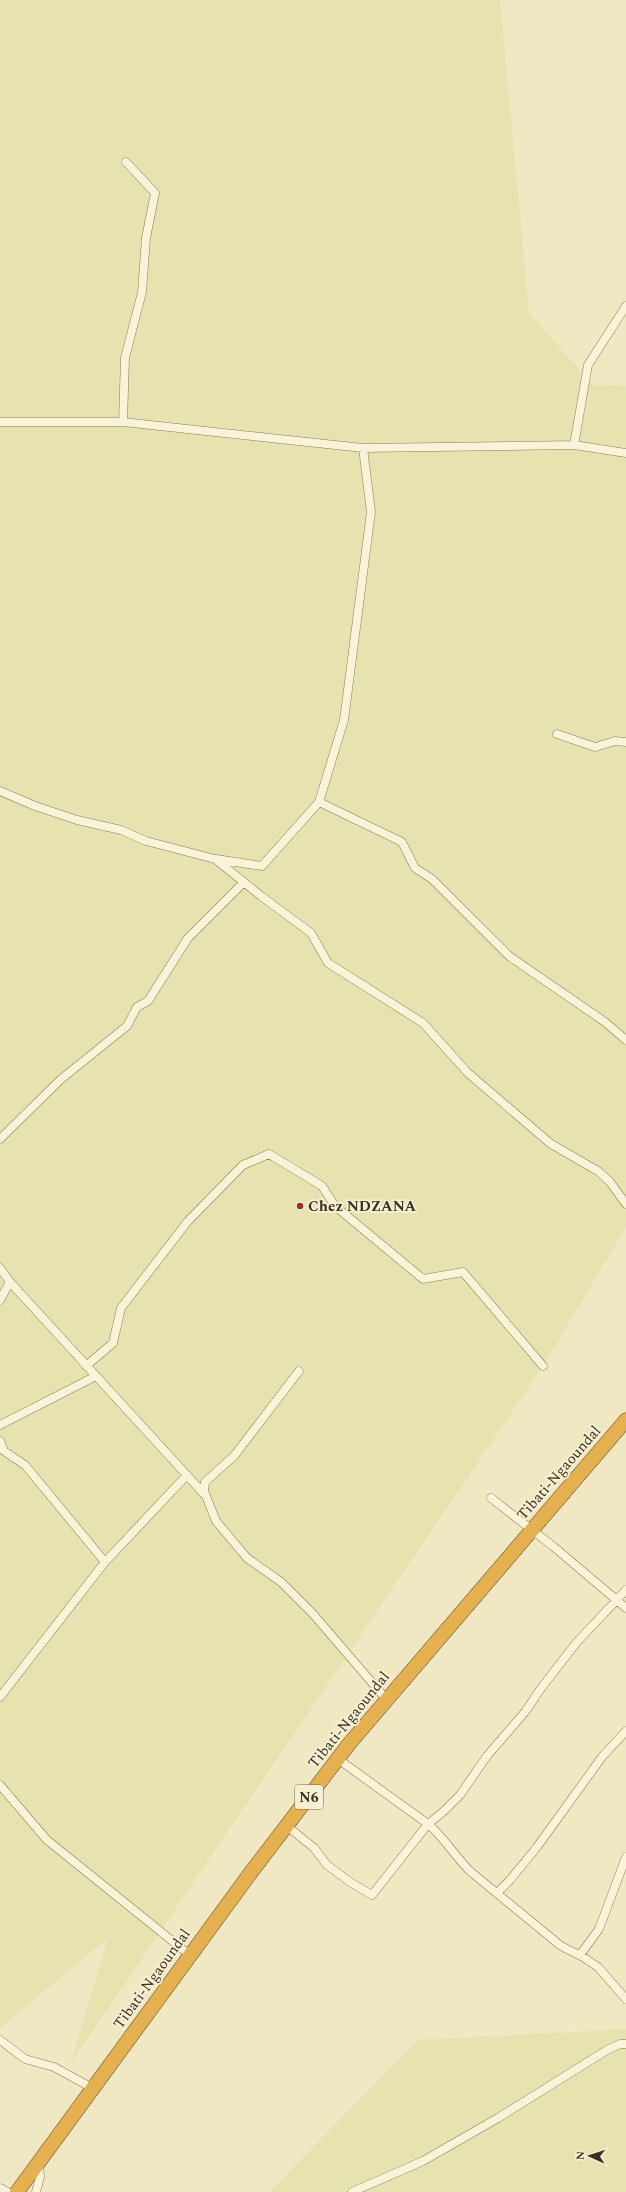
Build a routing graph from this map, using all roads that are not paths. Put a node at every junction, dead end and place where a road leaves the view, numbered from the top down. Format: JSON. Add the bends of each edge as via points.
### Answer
{"nodes":[{"id":1,"x":126,"y":162,"type":"dead end"},
{"id":2,"x":626,"y":306,"type":"edge"},
{"id":3,"x":0,"y":422,"type":"edge"},
{"id":4,"x":123,"y":422,"type":"junction"},
{"id":5,"x":574,"y":445,"type":"junction"},
{"id":6,"x":363,"y":448,"type":"junction"},
{"id":7,"x":626,"y":453,"type":"edge"},
{"id":8,"x":557,"y":734,"type":"dead end"},
{"id":9,"x":626,"y":742,"type":"edge"},
{"id":10,"x":0,"y":791,"type":"edge"},
{"id":11,"x":319,"y":802,"type":"junction"},
{"id":12,"x":215,"y":859,"type":"junction"},
{"id":13,"x":244,"y":882,"type":"junction"},
{"id":14,"x":626,"y":1040,"type":"edge"},
{"id":15,"x":0,"y":1139,"type":"edge"},
{"id":16,"x":626,"y":1204,"type":"edge"},
{"id":17,"x":0,"y":1268,"type":"edge"},
{"id":18,"x":10,"y":1282,"type":"junction"},
{"id":19,"x":0,"y":1300,"type":"edge"},
{"id":20,"x":86,"y":1366,"type":"junction"},
{"id":21,"x":543,"y":1366,"type":"dead end"},
{"id":22,"x":299,"y":1371,"type":"dead end"},
{"id":23,"x":96,"y":1376,"type":"junction"},
{"id":24,"x":626,"y":1420,"type":"edge"},
{"id":25,"x":0,"y":1425,"type":"edge"},
{"id":26,"x":0,"y":1441,"type":"edge"},
{"id":27,"x":187,"y":1475,"type":"junction"},
{"id":28,"x":207,"y":1497,"type":"junction"},
{"id":29,"x":491,"y":1498,"type":"dead end"},
{"id":30,"x":532,"y":1530,"type":"junction"},
{"id":31,"x":105,"y":1562,"type":"junction"},
{"id":32,"x":626,"y":1590,"type":"edge"},
{"id":33,"x":617,"y":1599,"type":"junction"},
{"id":34,"x":626,"y":1608,"type":"edge"},
{"id":35,"x":0,"y":1697,"type":"edge"},
{"id":36,"x":387,"y":1700,"type":"junction"},
{"id":37,"x":626,"y":1731,"type":"edge"},
{"id":38,"x":338,"y":1759,"type":"junction"},
{"id":39,"x":0,"y":1785,"type":"edge"},
{"id":40,"x":428,"y":1824,"type":"junction"},
{"id":41,"x":287,"y":1826,"type":"junction"},
{"id":42,"x":626,"y":1857,"type":"edge"},
{"id":43,"x":497,"y":1893,"type":"junction"},
{"id":44,"x":580,"y":1955,"type":"junction"},
{"id":45,"x":191,"y":1956,"type":"junction"},
{"id":46,"x":626,"y":2000,"type":"edge"},
{"id":47,"x":0,"y":2040,"type":"edge"},
{"id":48,"x":626,"y":2044,"type":"edge"},
{"id":49,"x":94,"y":2089,"type":"junction"},
{"id":50,"x":39,"y":2164,"type":"junction"},
{"id":51,"x":0,"y":2188,"type":"edge"},
{"id":52,"x":8,"y":2192,"type":"edge"},
{"id":53,"x":17,"y":2192,"type":"edge"},
{"id":54,"x":36,"y":2192,"type":"edge"},
{"id":55,"x":352,"y":2192,"type":"edge"}],
"edges":[{"from":1,"to":4,"type":"street","via":[[155,193],[146,238],[142,292],[125,358]]},
{"from":2,"to":5,"type":"street","via":[[588,365]]},
{"from":3,"to":4,"type":"street"},
{"from":4,"to":6,"type":"street"},
{"from":5,"to":6,"type":"street"},
{"from":5,"to":7,"type":"street"},
{"from":6,"to":11,"type":"street","via":[[371,512],[344,720]]},
{"from":8,"to":9,"type":"street","via":[[595,747],[615,741]]},
{"from":10,"to":12,"type":"street","via":[[77,820],[121,830],[146,841]]},
{"from":11,"to":12,"type":"street","via":[[262,866]]},
{"from":11,"to":14,"type":"street","via":[[402,842],[415,868],[432,879],[509,956],[605,1022]]},
{"from":12,"to":13,"type":"street"},
{"from":13,"to":15,"type":"street","via":[[188,938],[148,1000],[137,1007],[127,1026],[74,1068]]},
{"from":13,"to":16,"type":"street","via":[[311,933],[328,964],[423,1023],[468,1073],[551,1144],[598,1171],[610,1182]]},
{"from":17,"to":18,"type":"street"},
{"from":18,"to":19,"type":"street"},
{"from":18,"to":20,"type":"street"},
{"from":20,"to":21,"type":"street","via":[[114,1343],[121,1308],[188,1221],[243,1165],[269,1154],[322,1186],[335,1206],[423,1279],[463,1272]]},
{"from":20,"to":23,"type":"street"},
{"from":22,"to":28,"type":"street","via":[[234,1456],[205,1482],[204,1491]]},
{"from":23,"to":25,"type":"street"},
{"from":23,"to":27,"type":"street"},
{"from":24,"to":30,"type":"highway","name":"Tibati-Ngaoundal","number":"N6"},
{"from":26,"to":31,"type":"street","via":[[4,1451],[25,1465]]},
{"from":27,"to":28,"type":"street"},
{"from":27,"to":31,"type":"street"},
{"from":28,"to":36,"type":"street","via":[[216,1521],[247,1558],[281,1582],[308,1609]]},
{"from":29,"to":30,"type":"street"},
{"from":30,"to":33,"type":"street"},
{"from":30,"to":36,"type":"highway","name":"Tibati-Ngaoundal","number":"N6"},
{"from":31,"to":35,"type":"street"},
{"from":32,"to":33,"type":"street"},
{"from":33,"to":34,"type":"street"},
{"from":33,"to":40,"type":"street","via":[[577,1642],[525,1712],[487,1756],[460,1795]]},
{"from":36,"to":38,"type":"highway","name":"Tibati-Ngaoundal","number":"N6"},
{"from":37,"to":43,"type":"street","via":[[602,1757],[540,1842]]},
{"from":38,"to":40,"type":"street"},
{"from":38,"to":41,"type":"highway","name":"Tibati-Ngaoundal","number":"N6"},
{"from":39,"to":45,"type":"street","via":[[47,1840]]},
{"from":40,"to":41,"type":"street","via":[[372,1895],[327,1865],[310,1845]]},
{"from":40,"to":43,"type":"street","via":[[442,1837],[462,1864]]},
{"from":41,"to":45,"type":"highway","name":"Tibati-Ngaoundal","number":"N6"},
{"from":42,"to":44,"type":"street","via":[[599,1929]]},
{"from":43,"to":44,"type":"street","via":[[561,1946]]},
{"from":44,"to":46,"type":"street","via":[[602,1971]]},
{"from":45,"to":49,"type":"highway","name":"Tibati-Ngaoundal","number":"N6"},
{"from":47,"to":49,"type":"street","via":[[24,2059],[54,2067]]},
{"from":48,"to":55,"type":"street","via":[[607,2050],[423,2161]]},
{"from":49,"to":50,"type":"highway","name":"Tibati-Ngaoundal","number":"N6"},
{"from":50,"to":53,"type":"highway","name":"Tibati-Ngaoundal","number":"N6"},
{"from":50,"to":54,"type":"street","via":[[40,2177]]},
{"from":51,"to":52,"type":"street"}]}
